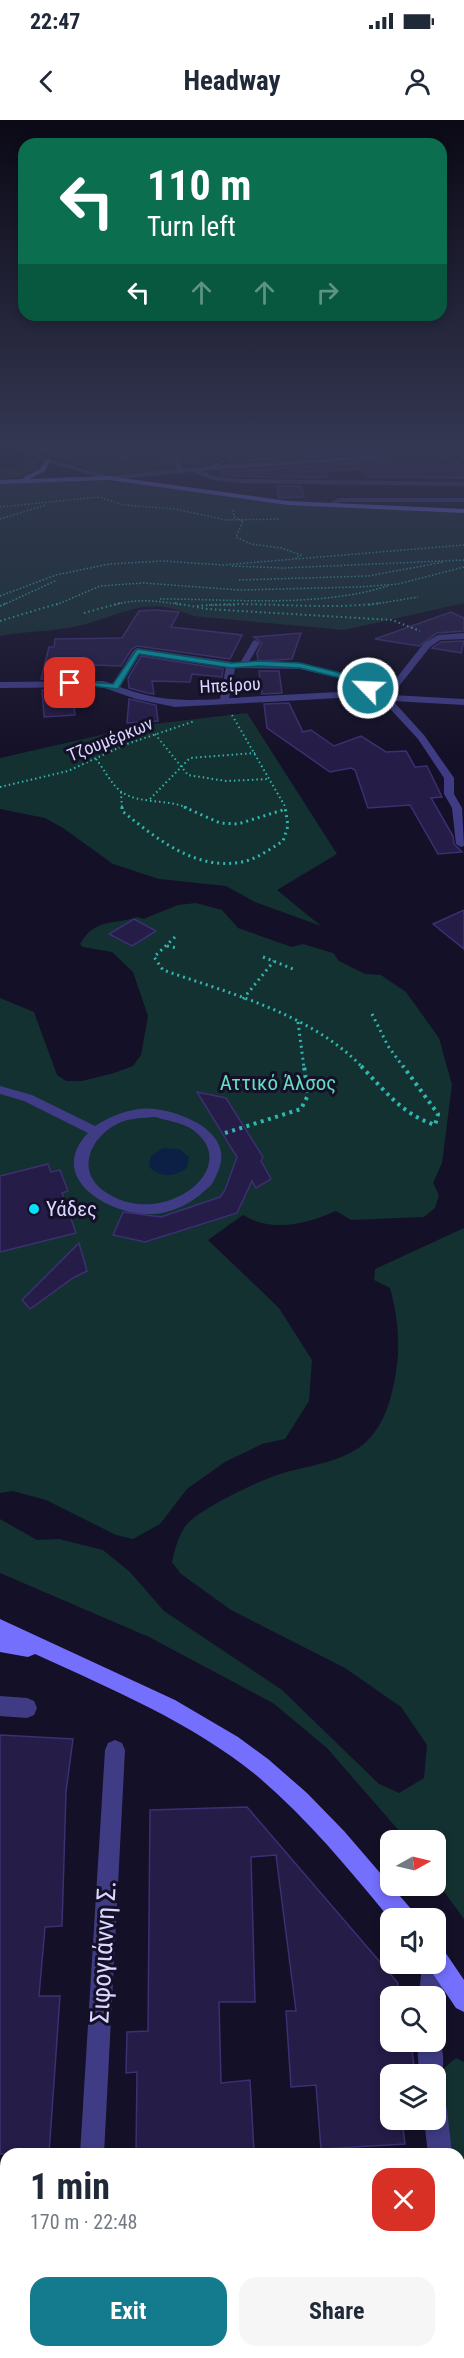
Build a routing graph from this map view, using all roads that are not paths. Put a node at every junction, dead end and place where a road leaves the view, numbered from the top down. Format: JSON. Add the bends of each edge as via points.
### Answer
{"nodes":[{"id":1,"x":464,"y":636,"type":"edge"},
{"id":2,"x":256,"y":643,"type":"dead end"},
{"id":3,"x":243,"y":664,"type":"junction"},
{"id":4,"x":231,"y":665,"type":"junction"},
{"id":5,"x":0,"y":686,"type":"edge"},
{"id":6,"x":115,"y":687,"type":"junction"},
{"id":7,"x":386,"y":698,"type":"junction"},
{"id":8,"x":464,"y":702,"type":"edge"},
{"id":9,"x":224,"y":703,"type":"junction"},
{"id":10,"x":461,"y":844,"type":"dead end"},
{"id":11,"x":0,"y":1090,"type":"edge"},
{"id":12,"x":96,"y":1132,"type":"junction"},
{"id":13,"x":0,"y":1628,"type":"edge"},
{"id":14,"x":0,"y":1643,"type":"edge"},
{"id":15,"x":46,"y":1650,"type":"junction"},
{"id":16,"x":0,"y":1706,"type":"edge"},
{"id":17,"x":27,"y":1708,"type":"dead end"},
{"id":18,"x":115,"y":1750,"type":"dead end"},
{"id":19,"x":396,"y":1908,"type":"edge"},
{"id":20,"x":446,"y":1973,"type":"edge"},
{"id":21,"x":464,"y":2000,"type":"edge"},
{"id":22,"x":437,"y":2130,"type":"edge"},
{"id":23,"x":92,"y":2148,"type":"edge"},
{"id":24,"x":439,"y":2148,"type":"edge"}],
"edges":[{"from":1,"to":7,"type":"street","via":[[438,638],[427,645]]},
{"from":2,"to":3,"type":"street"},
{"from":3,"to":4,"type":"street"},
{"from":3,"to":7,"type":"street","via":[[300,666],[340,675]]},
{"from":4,"to":6,"type":"street","via":[[137,651]]},
{"from":4,"to":9,"type":"street"},
{"from":5,"to":6,"type":"street","name":"Ηπείρου","via":[[70,683]]},
{"from":6,"to":9,"type":"street","name":"Ηπείρου","via":[[175,704]]},
{"from":7,"to":8,"type":"street","name":"Ηπείρου"},
{"from":7,"to":9,"type":"street","name":"Ηπείρου","via":[[338,695]]},
{"from":7,"to":10,"type":"street","via":[[421,736],[449,778]]},
{"from":11,"to":12,"type":"lane","via":[[28,1098]]},
{"from":12,"to":12,"type":"lane","via":[[82,1154],[83,1177],[93,1191],[130,1208],[153,1209],[195,1195],[209,1182],[216,1167],[216,1151],[210,1137],[177,1116],[134,1114],[112,1121]]},
{"from":13,"to":15,"type":"street"},
{"from":14,"to":15,"type":"street"},
{"from":15,"to":19,"type":"street","via":[[201,1727],[260,1766],[364,1870]]},
{"from":16,"to":17,"type":"street"},
{"from":18,"to":23,"type":"street","name":"Σιφογιάννη Σ."},
{"from":20,"to":21,"type":"street"},
{"from":22,"to":24,"type":"street"}]}
